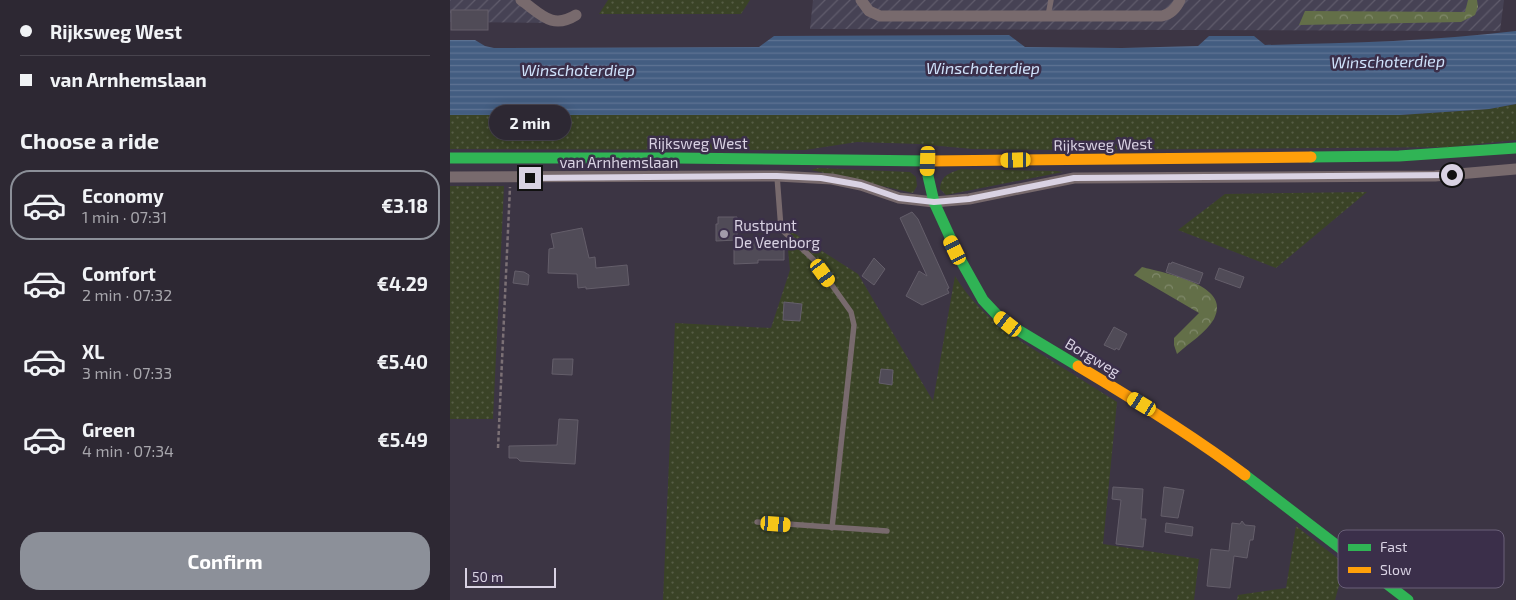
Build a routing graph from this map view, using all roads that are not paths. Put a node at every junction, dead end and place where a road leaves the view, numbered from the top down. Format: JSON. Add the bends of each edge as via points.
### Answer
{"nodes":[{"id":1,"x":521,"y":0,"type":"edge"},
{"id":2,"x":861,"y":0,"type":"edge"},
{"id":3,"x":1051,"y":0,"type":"edge"},
{"id":4,"x":1180,"y":0,"type":"edge"},
{"id":5,"x":576,"y":15,"type":"dead end"},
{"id":6,"x":1048,"y":16,"type":"junction"},
{"id":7,"x":1516,"y":148,"type":"edge"},
{"id":8,"x":450,"y":158,"type":"edge"},
{"id":9,"x":928,"y":161,"type":"junction"},
{"id":10,"x":1516,"y":168,"type":"edge"},
{"id":11,"x":777,"y":176,"type":"junction"},
{"id":12,"x":450,"y":177,"type":"edge"},
{"id":13,"x":934,"y":202,"type":"junction"},
{"id":14,"x":757,"y":522,"type":"dead end"},
{"id":15,"x":832,"y":528,"type":"junction"},
{"id":16,"x":887,"y":532,"type":"dead end"},
{"id":17,"x":1338,"y":547,"type":"edge"},
{"id":18,"x":1392,"y":588,"type":"edge"},
{"id":19,"x":1408,"y":600,"type":"edge"}],
"edges":[{"from":1,"to":5,"type":"street","via":[[549,20],[558,22]]},
{"from":2,"to":6,"type":"street","via":[[869,11],[880,16]]},
{"from":3,"to":6,"type":"lane"},
{"from":4,"to":6,"type":"street","via":[[1175,9],[1162,16]]},
{"from":7,"to":9,"type":"main road","name":"Rijksweg West","via":[[1399,156]]},
{"from":8,"to":9,"type":"main road","name":"Rijksweg West"},
{"from":9,"to":13,"type":"main road","name":"Borgweg"},
{"from":10,"to":13,"type":"street","via":[[1435,176],[1074,178],[969,199]]},
{"from":11,"to":12,"type":"street","name":"van Arnhemslaan"},
{"from":11,"to":13,"type":"street","name":"van Arnhemslaan","via":[[832,179],[899,198]]},
{"from":11,"to":15,"type":"lane","via":[[781,229],[814,260],[851,312],[854,325]]},
{"from":13,"to":17,"type":"main road","name":"Borgweg","via":[[976,289],[999,317],[1214,452]]},
{"from":14,"to":15,"type":"lane"},
{"from":15,"to":16,"type":"lane"},
{"from":18,"to":19,"type":"main road","name":"Borgweg"}]}
